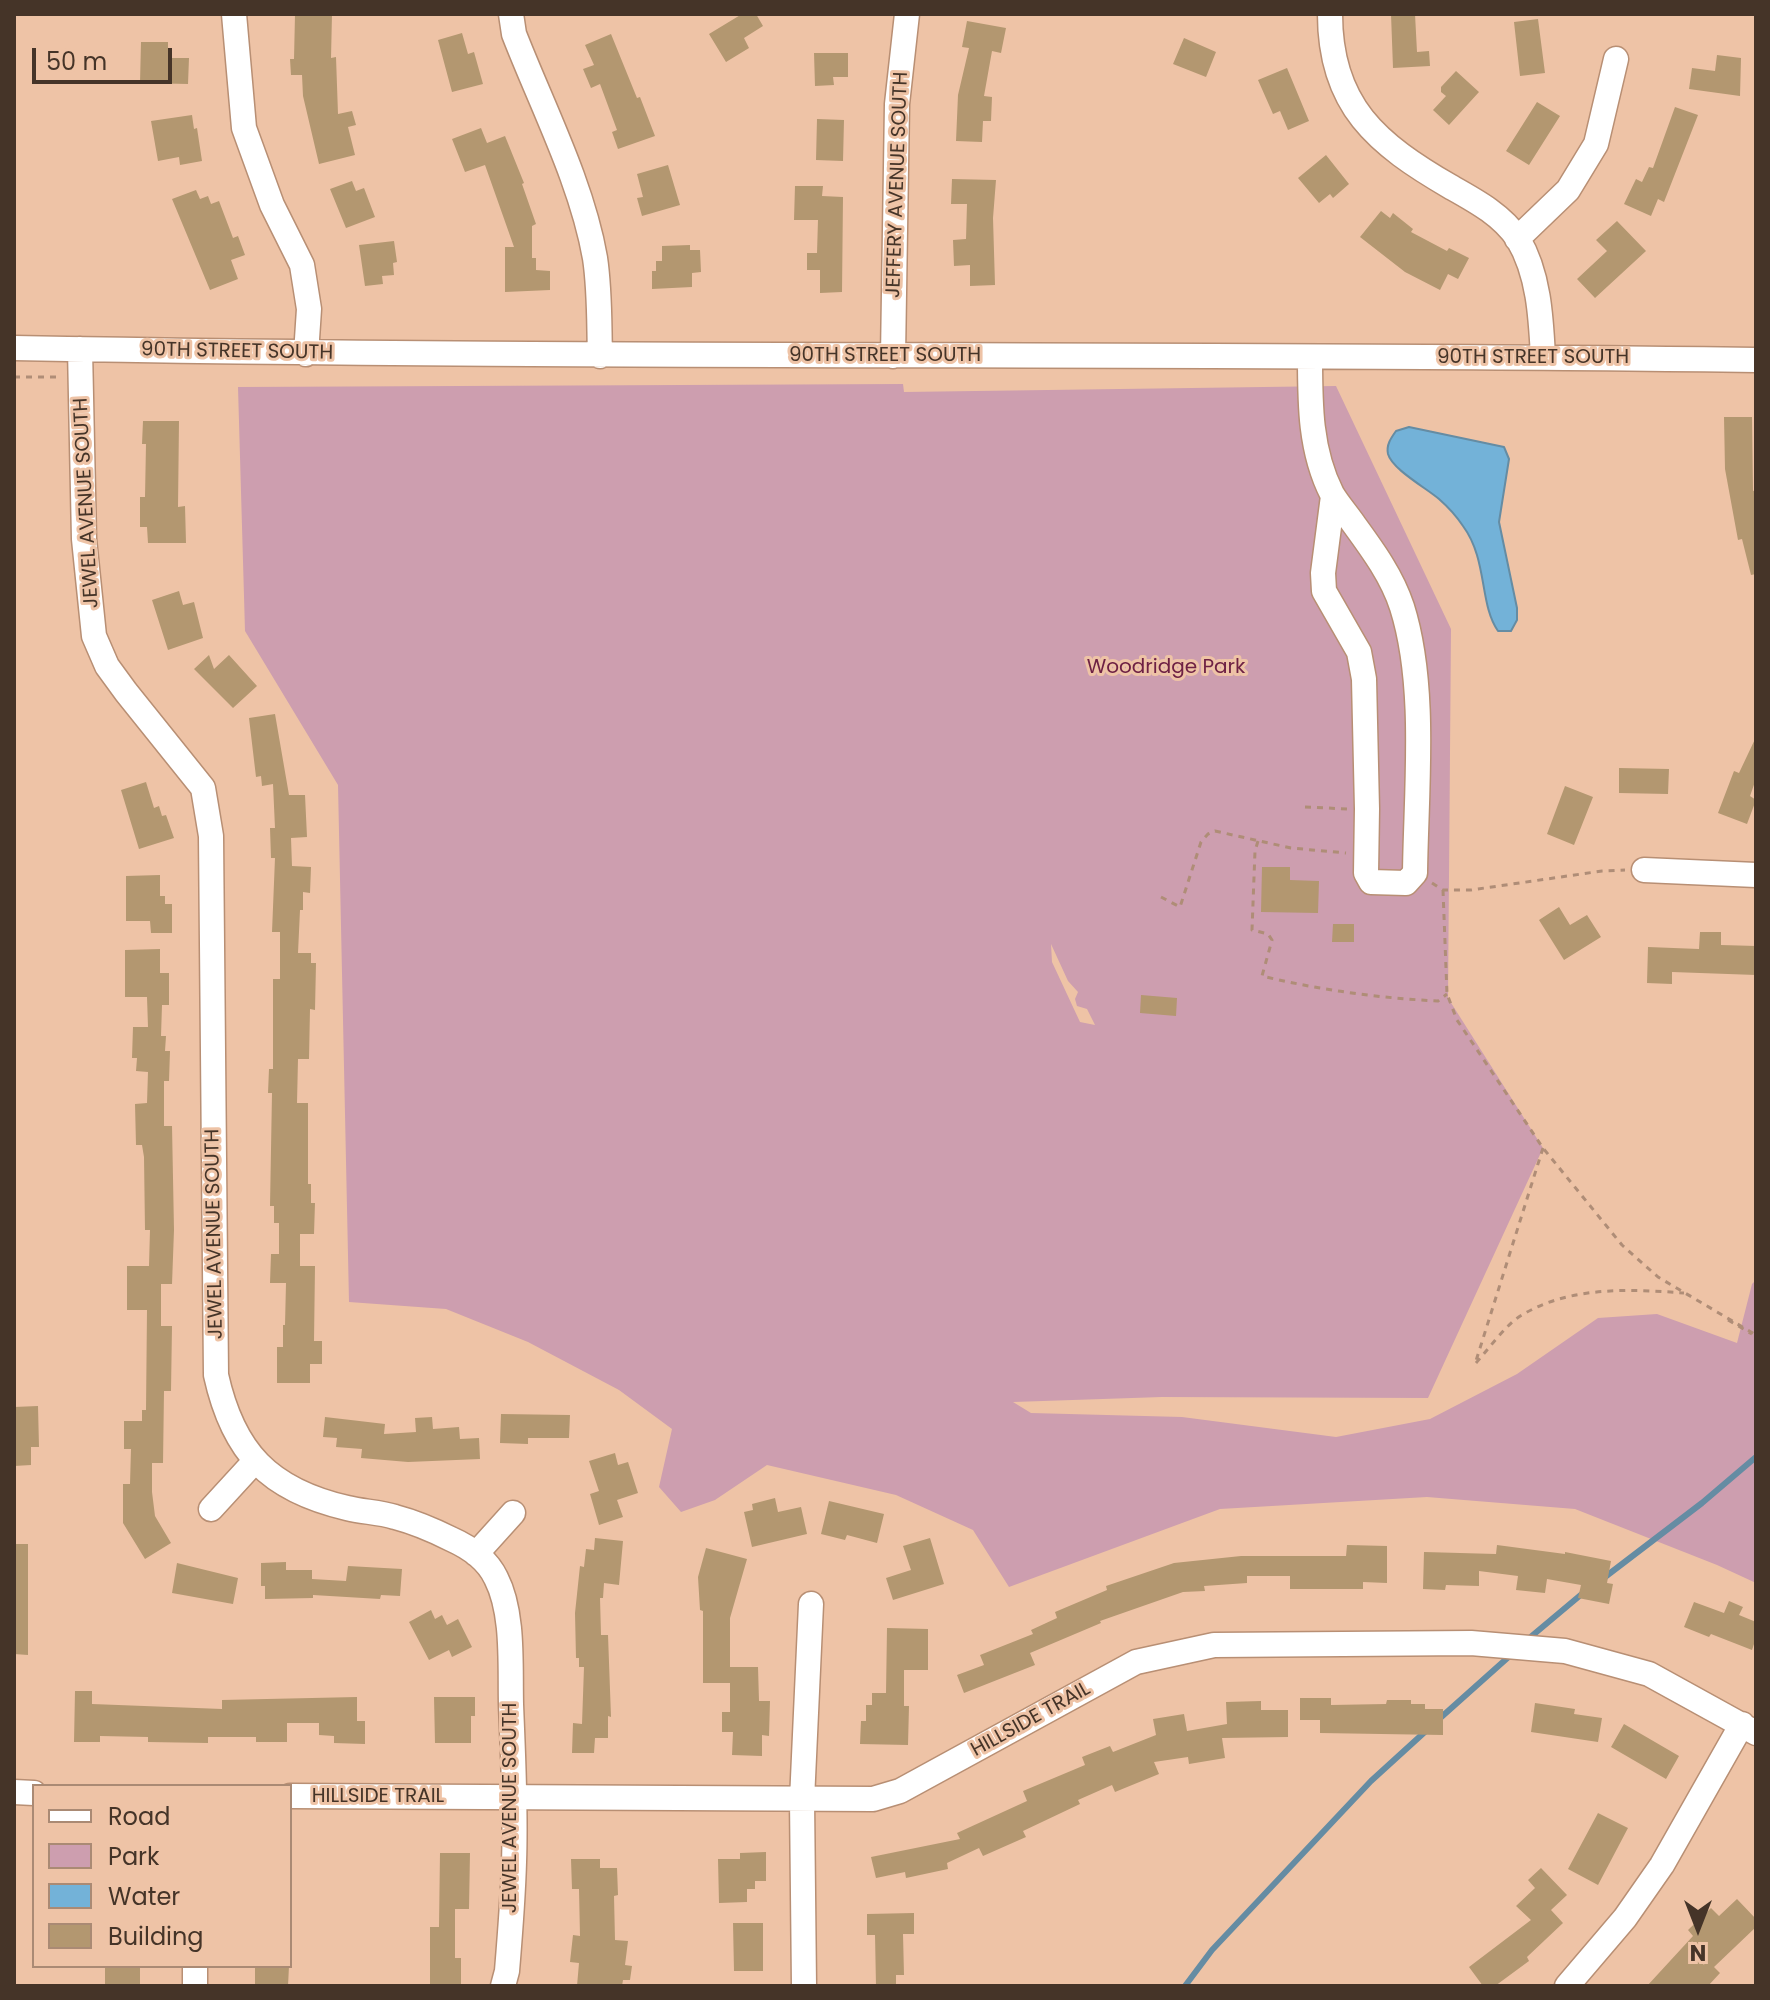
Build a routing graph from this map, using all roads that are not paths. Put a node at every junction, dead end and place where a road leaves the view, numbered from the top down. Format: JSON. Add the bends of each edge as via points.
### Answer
{"nodes":[{"id":1,"x":234,"y":14,"type":"edge"},
{"id":2,"x":511,"y":14,"type":"edge"},
{"id":3,"x":907,"y":14,"type":"edge"},
{"id":4,"x":1330,"y":14,"type":"edge"},
{"id":5,"x":1616,"y":59,"type":"dead end"},
{"id":6,"x":1517,"y":239,"type":"junction"},
{"id":7,"x":14,"y":348,"type":"edge"},
{"id":8,"x":80,"y":349,"type":"junction"},
{"id":9,"x":306,"y":354,"type":"junction"},
{"id":10,"x":600,"y":356,"type":"junction"},
{"id":11,"x":893,"y":356,"type":"junction"},
{"id":12,"x":1310,"y":357,"type":"junction"},
{"id":13,"x":1543,"y":357,"type":"junction"},
{"id":14,"x":1756,"y":360,"type":"edge"},
{"id":15,"x":1333,"y":496,"type":"junction"},
{"id":16,"x":1644,"y":870,"type":"road end"},
{"id":17,"x":1756,"y":875,"type":"edge"},
{"id":18,"x":255,"y":1461,"type":"junction"},
{"id":19,"x":211,"y":1509,"type":"dead end"},
{"id":20,"x":513,"y":1513,"type":"dead end"},
{"id":21,"x":476,"y":1554,"type":"junction"},
{"id":22,"x":811,"y":1604,"type":"dead end"},
{"id":23,"x":1749,"y":1728,"type":"edge"},
{"id":24,"x":292,"y":1796,"type":"edge"},
{"id":25,"x":514,"y":1798,"type":"junction"},
{"id":26,"x":802,"y":1800,"type":"junction"},
{"id":27,"x":503,"y":1986,"type":"edge"},
{"id":28,"x":804,"y":1986,"type":"edge"},
{"id":29,"x":1567,"y":1986,"type":"edge"}],
"edges":[{"from":1,"to":9,"type":"street","via":[[244,128],[272,205],[302,265],[309,309]]},
{"from":2,"to":10,"type":"street","via":[[514,34],[585,214],[599,291]]},
{"from":3,"to":11,"type":"street","name":"JEFFERY AVENUE SOUTH","via":[[897,104]]},
{"from":4,"to":6,"type":"street","via":[[1334,61],[1360,116],[1414,165],[1491,210]]},
{"from":5,"to":6,"type":"street","via":[[1596,144],[1568,190]]},
{"from":6,"to":13,"type":"street","via":[[1541,310]]},
{"from":7,"to":8,"type":"street","name":"90TH STREET SOUTH"},
{"from":8,"to":9,"type":"street","name":"90TH STREET SOUTH"},
{"from":8,"to":18,"type":"street","name":"JEWEL AVENUE SOUTH","via":[[84,539],[94,636],[107,666],[203,788],[206,800],[211,836],[216,1375],[236,1435]]},
{"from":9,"to":10,"type":"street","name":"90TH STREET SOUTH"},
{"from":10,"to":11,"type":"street","name":"90TH STREET SOUTH"},
{"from":11,"to":12,"type":"street","name":"90TH STREET SOUTH"},
{"from":12,"to":13,"type":"street","name":"90TH STREET SOUTH"},
{"from":12,"to":15,"type":"street","via":[[1312,431]]},
{"from":13,"to":14,"type":"street","name":"90TH STREET SOUTH"},
{"from":15,"to":15,"type":"street","via":[[1324,591],[1359,652],[1364,679],[1366,873],[1371,882],[1406,883],[1415,873],[1413,648],[1401,604],[1380,560]]},
{"from":16,"to":17,"type":"street"},
{"from":18,"to":19,"type":"street"},
{"from":18,"to":21,"type":"street","name":"JEWEL AVENUE SOUTH","via":[[305,1496],[434,1530]]},
{"from":20,"to":21,"type":"street"},
{"from":21,"to":25,"type":"street","name":"JEWEL AVENUE SOUTH","via":[[497,1579],[509,1627]]},
{"from":22,"to":26,"type":"street"},
{"from":23,"to":26,"type":"street","name":"HILLSIDE TRAIL","via":[[1649,1674],[1565,1651],[1471,1643],[1214,1645],[1136,1662],[900,1791],[873,1799]]},
{"from":23,"to":29,"type":"street","via":[[1625,1918]]},
{"from":24,"to":25,"type":"street","name":"HILLSIDE TRAIL"},
{"from":25,"to":26,"type":"street","name":"HILLSIDE TRAIL"},
{"from":25,"to":27,"type":"street","name":"JEWEL AVENUE SOUTH"},
{"from":26,"to":28,"type":"street"}]}
